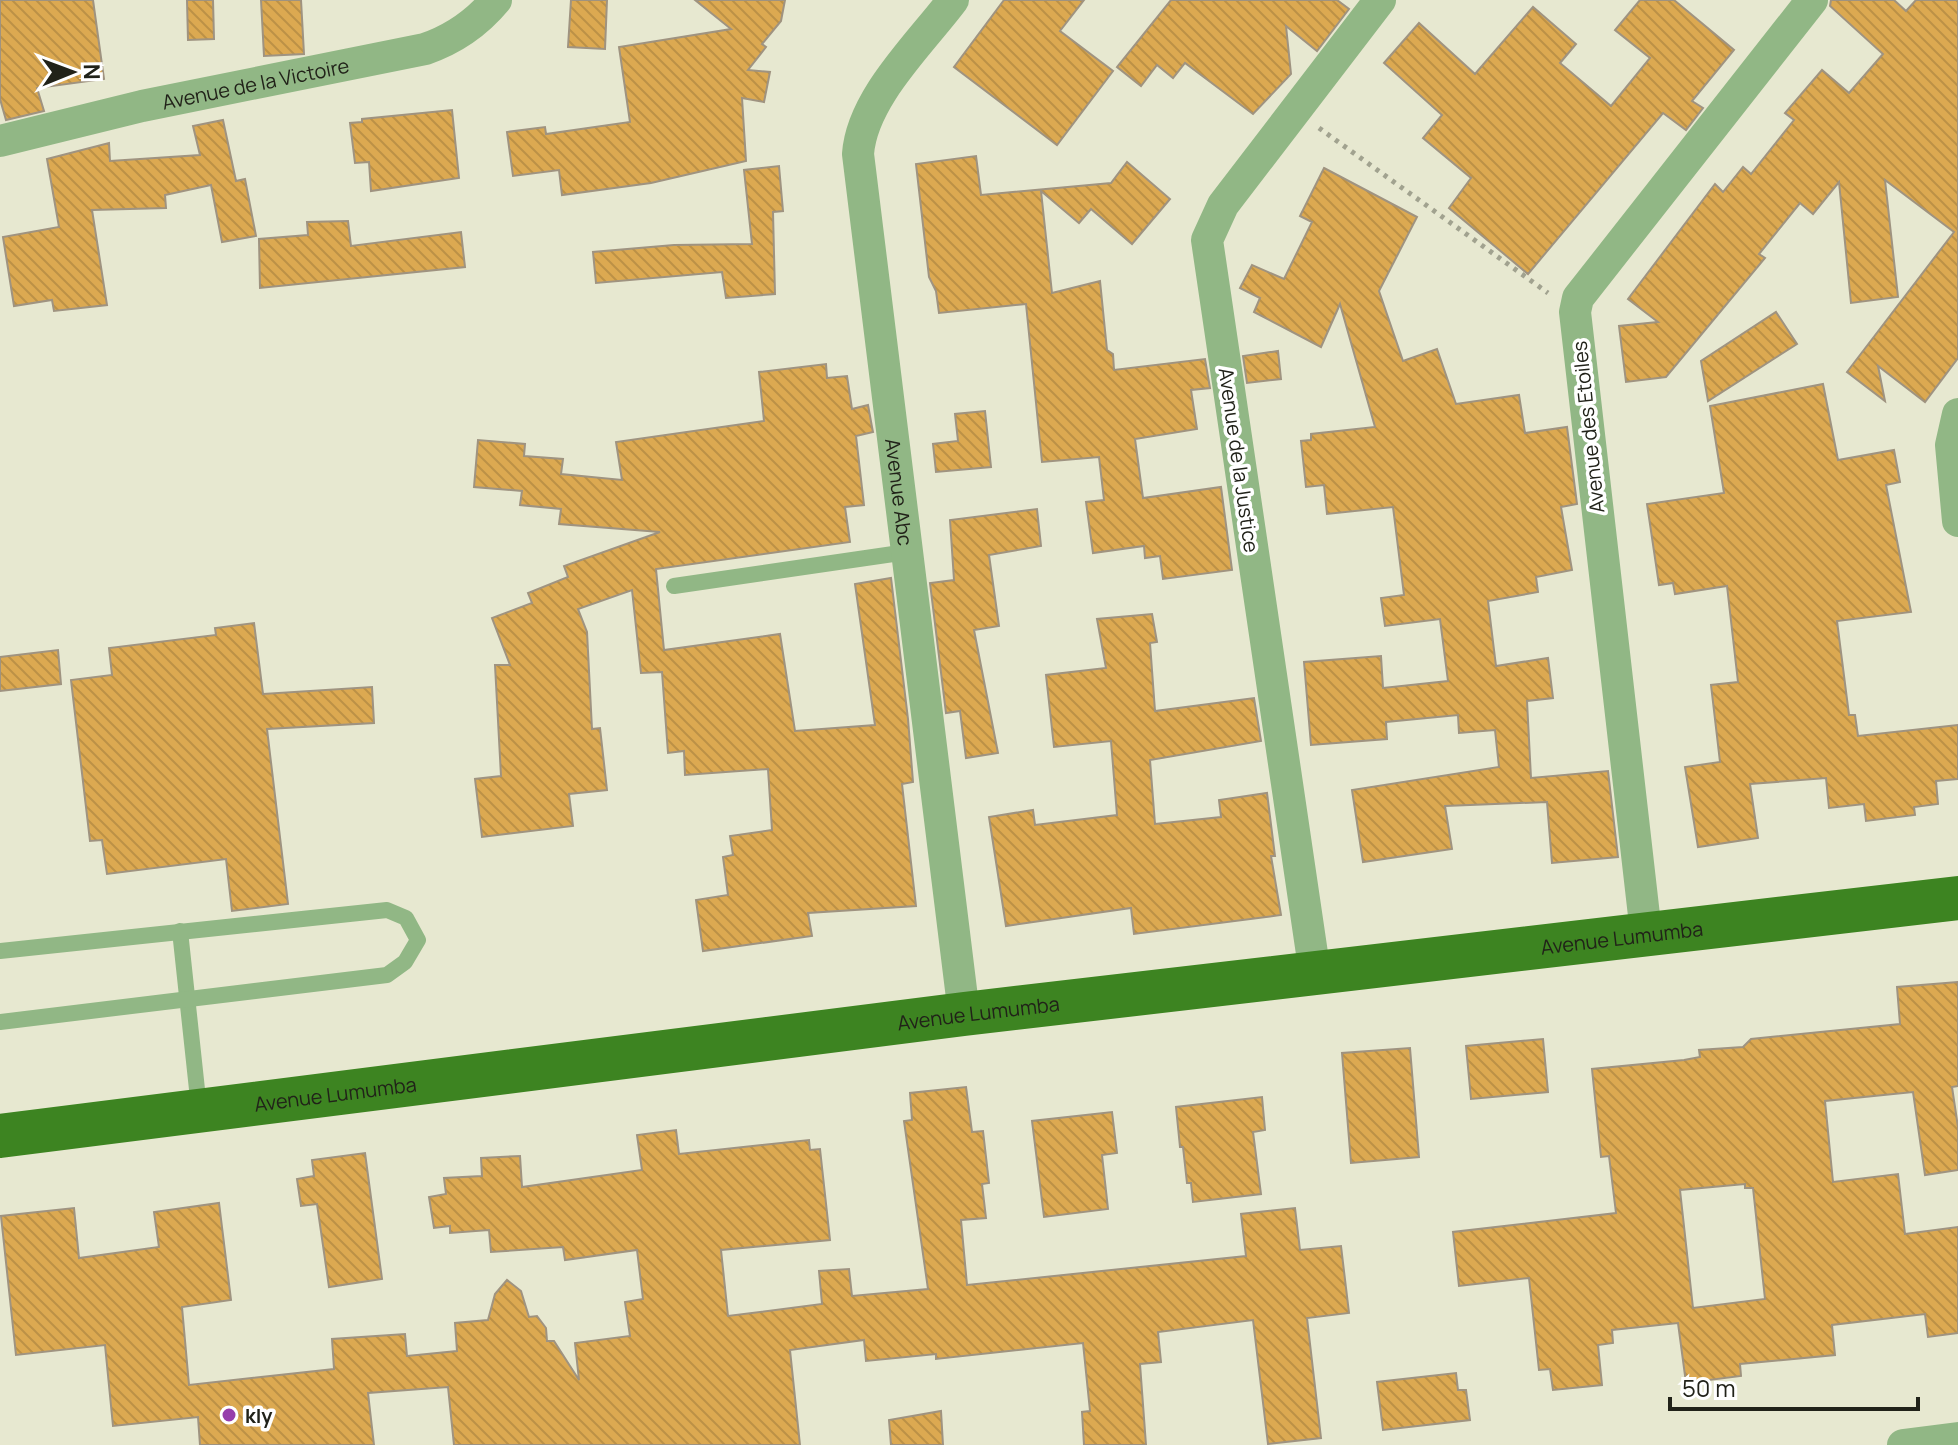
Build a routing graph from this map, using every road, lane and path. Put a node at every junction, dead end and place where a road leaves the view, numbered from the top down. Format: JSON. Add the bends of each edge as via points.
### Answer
{"nodes":[{"id":1,"x":496,"y":0,"type":"edge"},
{"id":2,"x":953,"y":0,"type":"edge"},
{"id":3,"x":1380,"y":0,"type":"edge"},
{"id":4,"x":1812,"y":0,"type":"edge"},
{"id":5,"x":1294,"y":109,"type":"junction"},
{"id":6,"x":0,"y":141,"type":"edge"},
{"id":7,"x":1575,"y":312,"type":"junction"},
{"id":8,"x":1958,"y":414,"type":"edge"},
{"id":9,"x":1958,"y":521,"type":"edge"},
{"id":10,"x":907,"y":552,"type":"junction"},
{"id":11,"x":674,"y":586,"type":"dead end"},
{"id":12,"x":1958,"y":898,"type":"edge"},
{"id":13,"x":180,"y":931,"type":"junction"},
{"id":14,"x":1646,"y":933,"type":"junction"},
{"id":15,"x":0,"y":951,"type":"edge"},
{"id":16,"x":1315,"y":974,"type":"junction"},
{"id":17,"x":186,"y":999,"type":"junction"},
{"id":18,"x":964,"y":1014,"type":"junction"},
{"id":19,"x":0,"y":1022,"type":"edge"},
{"id":20,"x":200,"y":1111,"type":"junction"},
{"id":21,"x":0,"y":1136,"type":"edge"},
{"id":22,"x":1958,"y":1438,"type":"edge"},
{"id":23,"x":1903,"y":1445,"type":"edge"}],
"edges":[{"from":1,"to":6,"type":"street","name":"Avenue de la Victoire","via":[[469,28],[425,49],[142,106]]},
{"from":2,"to":10,"type":"street","name":"Avenue Abc","via":[[869,109],[858,154]]},
{"from":3,"to":5,"type":"street","name":"Avenue de la Justice"},
{"from":4,"to":7,"type":"street","name":"Avenue des Etoiles","via":[[1586,284]]},
{"from":5,"to":7,"type":"path"},
{"from":5,"to":16,"type":"street","name":"Avenue de la Justice","via":[[1223,205],[1207,240]]},
{"from":7,"to":14,"type":"street","name":"Avenue des Etoiles"},
{"from":8,"to":9,"type":"street","via":[[1951,445]]},
{"from":10,"to":11,"type":"lane"},
{"from":10,"to":18,"type":"street","name":"Avenue Abc"},
{"from":12,"to":14,"type":"highway","name":"Avenue Lumumba"},
{"from":13,"to":15,"type":"lane"},
{"from":13,"to":17,"type":"lane"},
{"from":13,"to":17,"type":"lane","via":[[387,910],[406,918],[418,940],[405,962],[387,975]]},
{"from":14,"to":16,"type":"highway","name":"Avenue Lumumba"},
{"from":16,"to":18,"type":"highway","name":"Avenue Lumumba"},
{"from":17,"to":19,"type":"lane"},
{"from":17,"to":20,"type":"lane"},
{"from":18,"to":20,"type":"highway","name":"Avenue Lumumba"},
{"from":20,"to":21,"type":"highway","name":"Avenue Lumumba"},
{"from":22,"to":23,"type":"street"}]}
